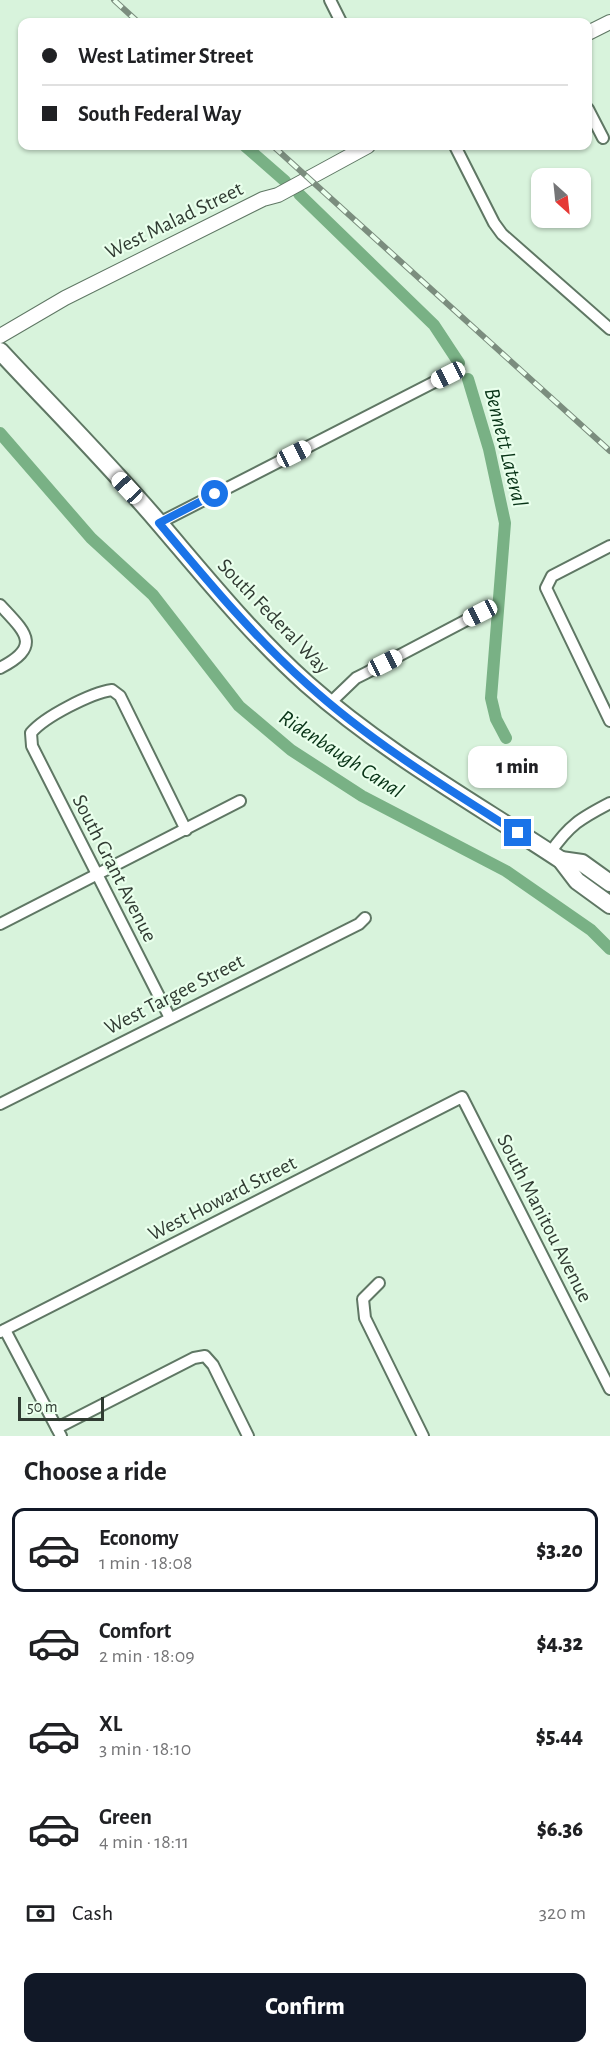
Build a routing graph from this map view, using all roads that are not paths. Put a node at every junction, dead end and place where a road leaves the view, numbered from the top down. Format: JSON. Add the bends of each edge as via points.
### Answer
{"nodes":[{"id":1,"x":330,"y":0,"type":"edge"},
{"id":2,"x":339,"y":18,"type":"edge"},
{"id":3,"x":610,"y":22,"type":"edge"},
{"id":4,"x":592,"y":31,"type":"edge"},
{"id":5,"x":592,"y":117,"type":"edge"},
{"id":6,"x":603,"y":138,"type":"dead end"},
{"id":7,"x":361,"y":150,"type":"edge"},
{"id":8,"x":457,"y":150,"type":"edge"},
{"id":9,"x":610,"y":330,"type":"edge"},
{"id":10,"x":0,"y":336,"type":"edge"},
{"id":11,"x":0,"y":351,"type":"edge"},
{"id":12,"x":448,"y":375,"type":"dead end"},
{"id":13,"x":159,"y":523,"type":"junction"},
{"id":14,"x":610,"y":546,"type":"edge"},
{"id":15,"x":0,"y":605,"type":"edge"},
{"id":16,"x":480,"y":613,"type":"dead end"},
{"id":17,"x":0,"y":668,"type":"edge"},
{"id":18,"x":330,"y":703,"type":"junction"},
{"id":19,"x":610,"y":721,"type":"edge"},
{"id":20,"x":240,"y":801,"type":"dead end"},
{"id":21,"x":610,"y":803,"type":"edge"},
{"id":22,"x":186,"y":830,"type":"junction"},
{"id":23,"x":555,"y":857,"type":"junction"},
{"id":24,"x":97,"y":875,"type":"junction"},
{"id":25,"x":610,"y":883,"type":"edge"},
{"id":26,"x":610,"y":905,"type":"edge"},
{"id":27,"x":365,"y":918,"type":"dead end"},
{"id":28,"x":0,"y":924,"type":"edge"},
{"id":29,"x":170,"y":1018,"type":"junction"},
{"id":30,"x":462,"y":1097,"type":"joint"},
{"id":31,"x":0,"y":1104,"type":"edge"},
{"id":32,"x":379,"y":1283,"type":"dead end"},
{"id":33,"x":3,"y":1331,"type":"edge"},
{"id":34,"x":610,"y":1389,"type":"edge"},
{"id":35,"x":59,"y":1432,"type":"edge"},
{"id":36,"x":248,"y":1436,"type":"edge"},
{"id":37,"x":423,"y":1436,"type":"edge"}],
"edges":[{"from":1,"to":2,"type":"street"},
{"from":3,"to":4,"type":"street"},
{"from":5,"to":6,"type":"street"},
{"from":7,"to":10,"type":"street","name":"West Malad Street","via":[[278,195],[65,298]]},
{"from":8,"to":9,"type":"street","via":[[502,234]]},
{"from":11,"to":13,"type":"main road","name":"South Federal Way"},
{"from":12,"to":13,"type":"street"},
{"from":13,"to":18,"type":"main road","name":"South Federal Way","via":[[250,629]]},
{"from":14,"to":19,"type":"street","via":[[552,576],[547,583],[547,592]]},
{"from":15,"to":17,"type":"street","via":[[26,637],[21,655]]},
{"from":16,"to":18,"type":"street","via":[[356,678]]},
{"from":18,"to":23,"type":"main road","name":"South Federal Way","via":[[433,779]]},
{"from":20,"to":22,"type":"street"},
{"from":21,"to":23,"type":"street","via":[[577,820],[562,835]]},
{"from":22,"to":24,"type":"street"},
{"from":22,"to":24,"type":"street","name":"South Grant Avenue","via":[[120,696],[112,690],[101,692],[48,718],[31,733],[32,746]]},
{"from":23,"to":25,"type":"main road","name":"South Federal Way","via":[[582,863]]},
{"from":23,"to":26,"type":"main road","name":"South Federal Way","via":[[577,881]]},
{"from":24,"to":28,"type":"street"},
{"from":24,"to":29,"type":"street","name":"South Grant Avenue"},
{"from":27,"to":29,"type":"street","name":"West Targee Street"},
{"from":29,"to":31,"type":"street","name":"West Targee Street"},
{"from":30,"to":33,"type":"street","name":"West Howard Street"},
{"from":30,"to":34,"type":"street","name":"South Manitou Avenue"},
{"from":32,"to":37,"type":"street","via":[[363,1299],[365,1318]]},
{"from":33,"to":35,"type":"street"},
{"from":35,"to":36,"type":"street","via":[[205,1356]]}]}
